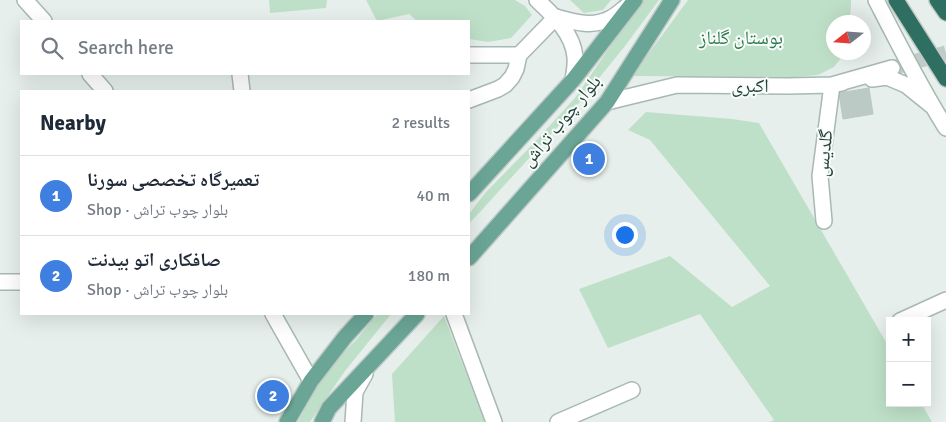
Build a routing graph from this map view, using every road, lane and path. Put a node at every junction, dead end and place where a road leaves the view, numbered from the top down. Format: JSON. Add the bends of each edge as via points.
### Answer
{"nodes":[{"id":1,"x":25,"y":0,"type":"edge"},
{"id":2,"x":537,"y":0,"type":"edge"},
{"id":3,"x":635,"y":0,"type":"edge"},
{"id":4,"x":672,"y":0,"type":"edge"},
{"id":5,"x":876,"y":0,"type":"edge"},
{"id":6,"x":896,"y":0,"type":"edge"},
{"id":7,"x":937,"y":0,"type":"edge"},
{"id":8,"x":946,"y":14,"type":"edge"},
{"id":9,"x":556,"y":17,"type":"junction"},
{"id":10,"x":43,"y":20,"type":"edge"},
{"id":11,"x":470,"y":55,"type":"edge"},
{"id":12,"x":520,"y":55,"type":"junction"},
{"id":13,"x":892,"y":68,"type":"tunnel mouth"},
{"id":14,"x":91,"y":75,"type":"edge"},
{"id":15,"x":240,"y":75,"type":"edge"},
{"id":16,"x":946,"y":79,"type":"edge"},
{"id":17,"x":573,"y":80,"type":"junction"},
{"id":18,"x":832,"y":85,"type":"junction"},
{"id":19,"x":104,"y":90,"type":"edge"},
{"id":20,"x":242,"y":90,"type":"edge"},
{"id":21,"x":470,"y":100,"type":"edge"},
{"id":22,"x":607,"y":102,"type":"junction"},
{"id":23,"x":932,"y":106,"type":"junction"},
{"id":24,"x":946,"y":128,"type":"edge"},
{"id":25,"x":470,"y":193,"type":"edge"},
{"id":26,"x":824,"y":221,"type":"dead end"},
{"id":27,"x":470,"y":257,"type":"edge"},
{"id":28,"x":0,"y":282,"type":"edge"},
{"id":29,"x":20,"y":282,"type":"edge"},
{"id":30,"x":946,"y":300,"type":"edge"},
{"id":31,"x":274,"y":315,"type":"edge"},
{"id":32,"x":365,"y":315,"type":"edge"},
{"id":33,"x":416,"y":315,"type":"edge"},
{"id":34,"x":454,"y":315,"type":"edge"},
{"id":35,"x":909,"y":317,"type":"edge"},
{"id":36,"x":369,"y":366,"type":"junction"},
{"id":37,"x":311,"y":380,"type":"junction"},
{"id":38,"x":632,"y":390,"type":"dead end"},
{"id":39,"x":287,"y":422,"type":"edge"},
{"id":40,"x":322,"y":422,"type":"edge"},
{"id":41,"x":353,"y":422,"type":"edge"},
{"id":42,"x":494,"y":422,"type":"edge"},
{"id":43,"x":558,"y":422,"type":"edge"}],
"edges":[{"from":1,"to":10,"type":"street"},
{"from":2,"to":9,"type":"street"},
{"from":3,"to":9,"type":"street","via":[[611,18],[599,22],[582,24]]},
{"from":3,"to":17,"type":"main road","name":"بلوار چوب‌ تراش"},
{"from":4,"to":22,"type":"main road","name":"بلوار چوب‌ تراش"},
{"from":5,"to":23,"type":"street"},
{"from":6,"to":16,"type":"highway"},
{"from":7,"to":8,"type":"highway"},
{"from":9,"to":12,"type":"street"},
{"from":9,"to":17,"type":"street","via":[[573,45]]},
{"from":11,"to":12,"type":"street"},
{"from":12,"to":21,"type":"street","via":[[516,69],[505,85]]},
{"from":13,"to":18,"type":"street","name":"اکبری"},
{"from":14,"to":19,"type":"street"},
{"from":15,"to":20,"type":"street"},
{"from":17,"to":25,"type":"main road","name":"بلوار چوب‌ تراش"},
{"from":18,"to":22,"type":"street","name":"اکبری","via":[[677,85]]},
{"from":18,"to":23,"type":"street","via":[[888,78],[906,85]]},
{"from":18,"to":26,"type":"street","name":"گلدیس","via":[[820,176]]},
{"from":22,"to":27,"type":"main road","name":"بلوار چوب‌ تراش"},
{"from":23,"to":24,"type":"street"},
{"from":28,"to":29,"type":"street"},
{"from":30,"to":35,"type":"street"},
{"from":31,"to":37,"type":"street"},
{"from":32,"to":37,"type":"main road"},
{"from":33,"to":36,"type":"main road"},
{"from":34,"to":42,"type":"street"},
{"from":36,"to":40,"type":"main road","via":[[329,408]]},
{"from":36,"to":41,"type":"street","via":[[355,392]]},
{"from":37,"to":39,"type":"main road"},
{"from":38,"to":43,"type":"street"}]}
